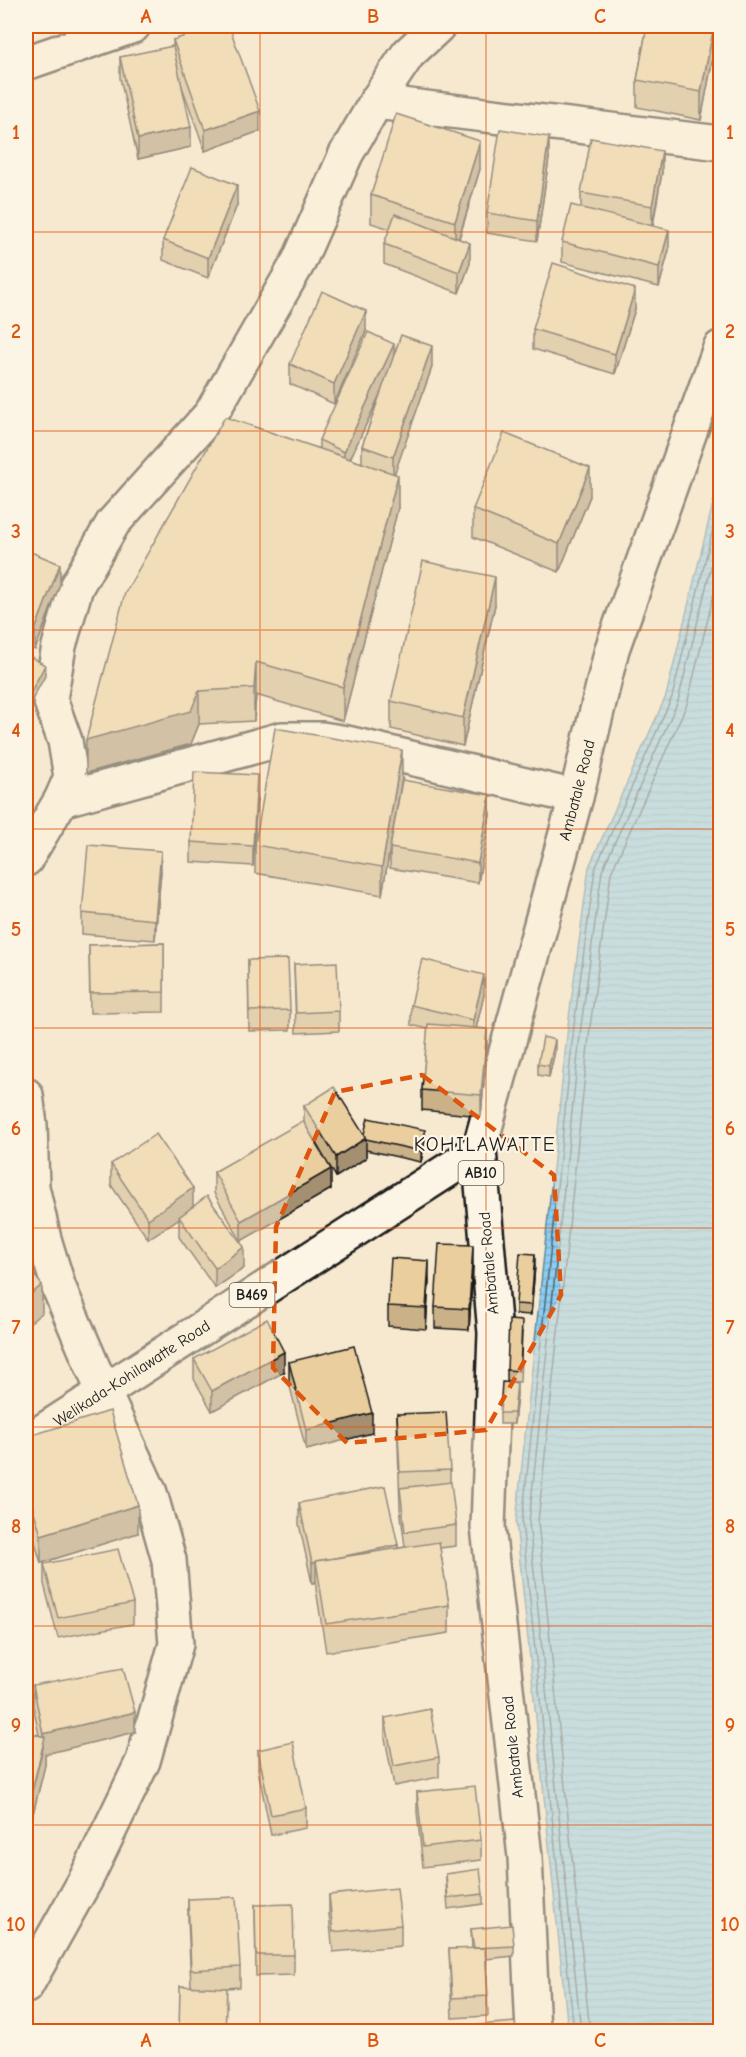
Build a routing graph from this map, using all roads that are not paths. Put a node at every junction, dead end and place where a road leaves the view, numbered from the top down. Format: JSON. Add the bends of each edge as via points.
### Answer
{"nodes":[{"id":1,"x":133,"y":26,"type":"edge"},
{"id":2,"x":438,"y":26,"type":"edge"},
{"id":3,"x":26,"y":63,"type":"edge"},
{"id":4,"x":376,"y":102,"type":"junction"},
{"id":5,"x":720,"y":143,"type":"edge"},
{"id":6,"x":720,"y":348,"type":"edge"},
{"id":7,"x":576,"y":798,"type":"junction"},
{"id":8,"x":60,"y":800,"type":"junction"},
{"id":9,"x":26,"y":859,"type":"edge"},
{"id":10,"x":26,"y":1095,"type":"edge"},
{"id":11,"x":479,"y":1150,"type":"junction"},
{"id":12,"x":103,"y":1391,"type":"junction"},
{"id":13,"x":26,"y":1442,"type":"edge"},
{"id":14,"x":26,"y":1986,"type":"edge"},
{"id":15,"x":533,"y":2031,"type":"edge"}],
"edges":[{"from":1,"to":3,"type":"street"},
{"from":2,"to":4,"type":"street","via":[[408,54]]},
{"from":4,"to":5,"type":"street"},
{"from":4,"to":8,"type":"street","via":[[346,154],[299,261],[211,414],[113,523],[76,587],[59,646],[50,699],[65,741],[71,777]]},
{"from":6,"to":7,"type":"street","name":"Ambatale Road","number":"AB10","via":[[612,648]]},
{"from":7,"to":8,"type":"street","via":[[347,742],[282,739]]},
{"from":7,"to":11,"type":"street","name":"Ambatale Road","number":"AB10"},
{"from":8,"to":9,"type":"street"},
{"from":10,"to":12,"type":"street","via":[[32,1187],[44,1239],[59,1288]]},
{"from":11,"to":12,"type":"street","name":"Welikada-Kohilawatte Road","number":"B469"},
{"from":11,"to":15,"type":"street","name":"Ambatale Road","number":"AB10","via":[[495,1333],[488,1527],[525,1857]]},
{"from":12,"to":13,"type":"street","name":"Welikada-Kohilawatte Road","number":"B469"},
{"from":12,"to":14,"type":"street","via":[[150,1493],[169,1560],[176,1644],[143,1761],[86,1879]]}]}
